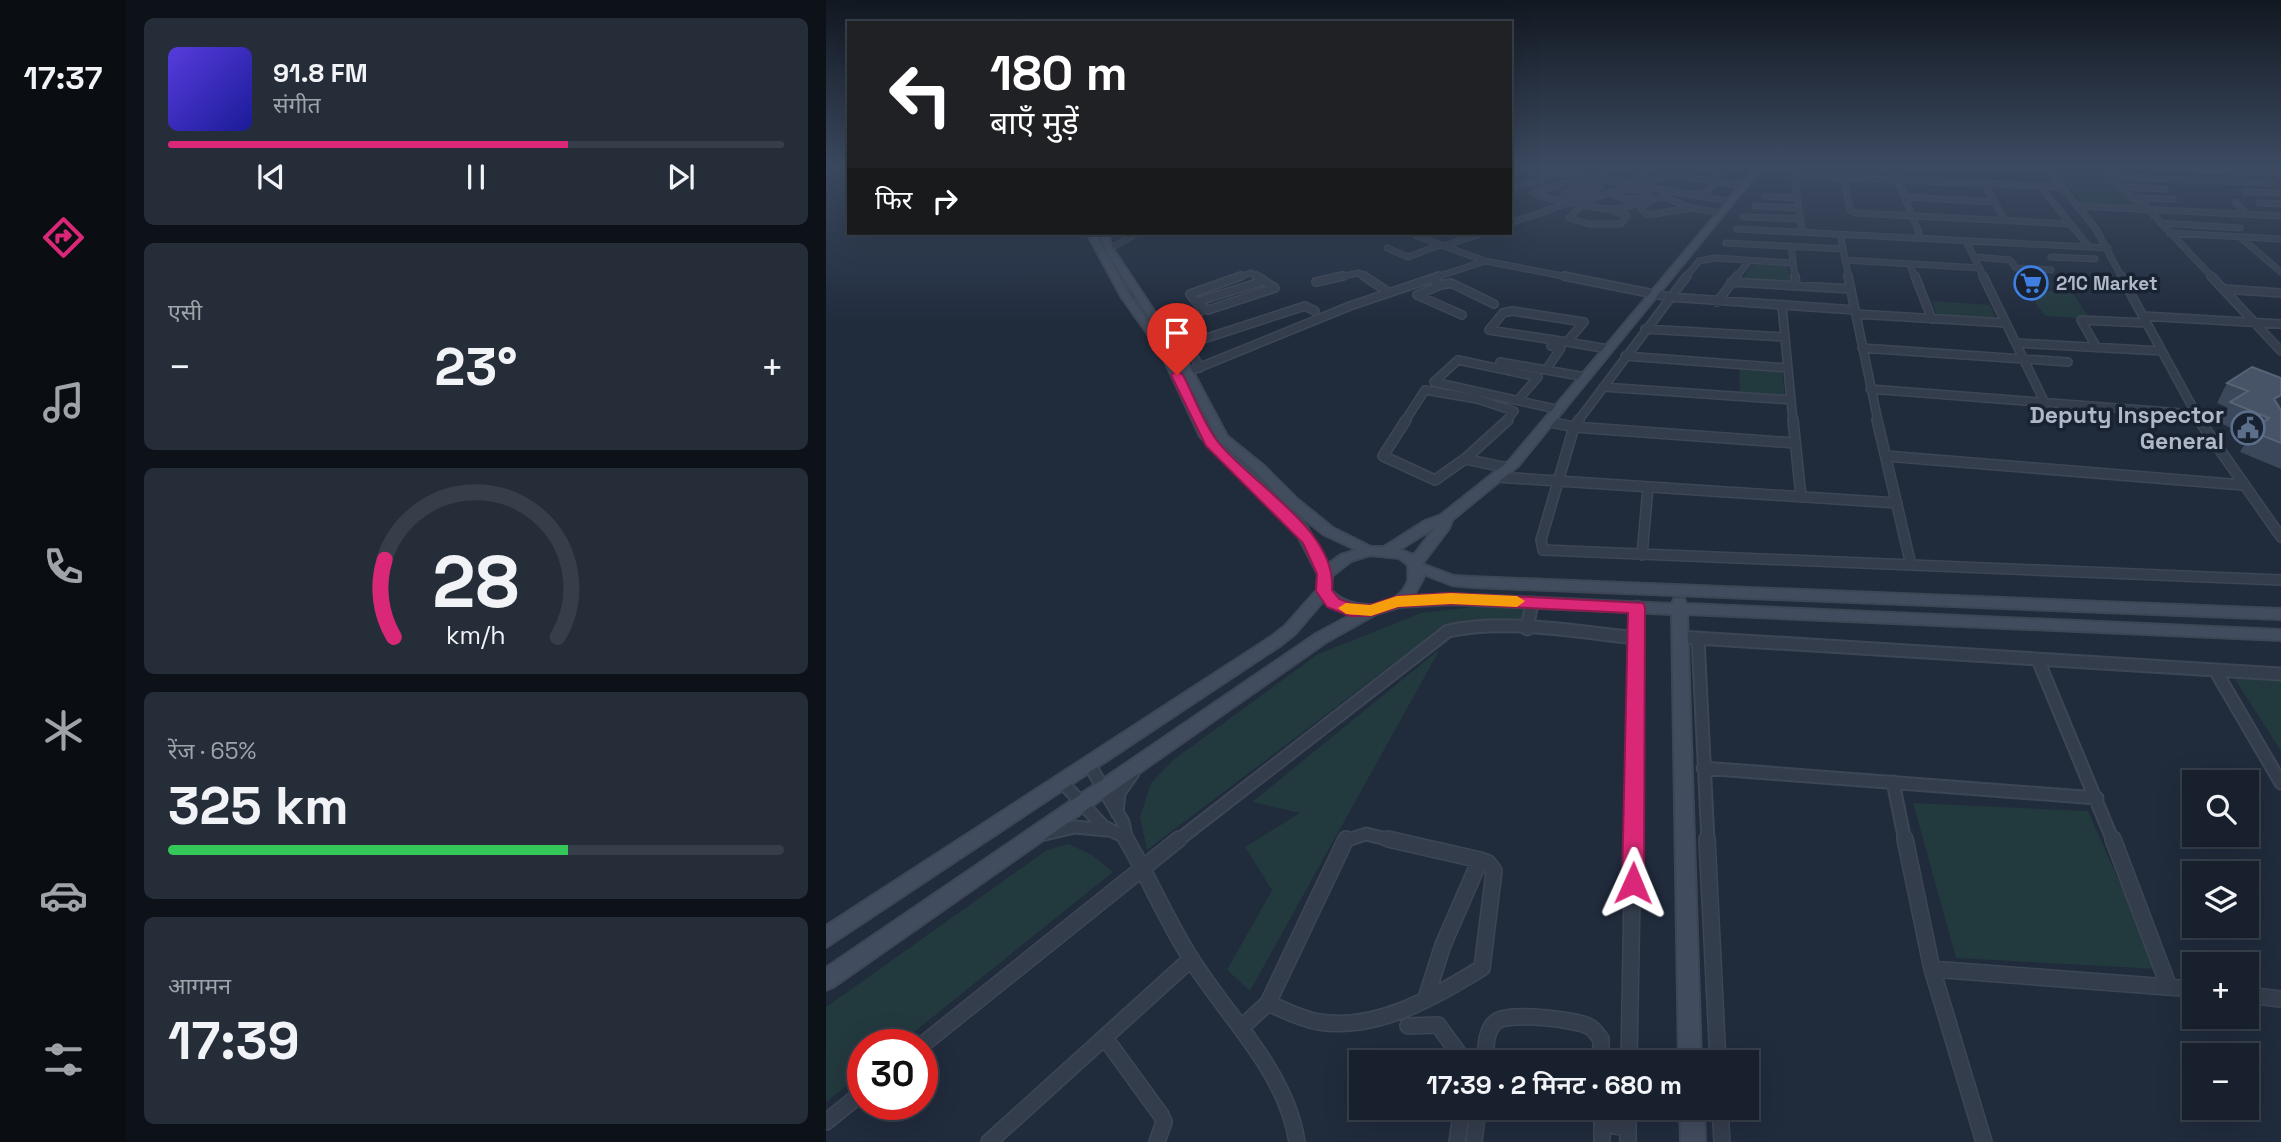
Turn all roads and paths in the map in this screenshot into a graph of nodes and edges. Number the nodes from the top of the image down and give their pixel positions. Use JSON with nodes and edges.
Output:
{"nodes":[{"id":1,"x":1573,"y":219,"type":"edge"},
{"id":2,"x":1625,"y":219,"type":"edge"},
{"id":3,"x":1717,"y":219,"type":"edge"},
{"id":4,"x":1800,"y":219,"type":"edge"},
{"id":5,"x":1913,"y":219,"type":"edge"},
{"id":6,"x":1973,"y":219,"type":"edge"},
{"id":7,"x":2067,"y":219,"type":"edge"},
{"id":8,"x":2087,"y":219,"type":"edge"},
{"id":9,"x":2157,"y":219,"type":"edge"},
{"id":10,"x":2005,"y":221,"type":"joint"},
{"id":11,"x":2160,"y":223,"type":"junction"},
{"id":12,"x":2071,"y":224,"type":"junction"},
{"id":13,"x":2199,"y":228,"type":"dead end"},
{"id":14,"x":2240,"y":228,"type":"dead end"},
{"id":15,"x":1737,"y":229,"type":"dead end"},
{"id":16,"x":1765,"y":230,"type":"junction"},
{"id":17,"x":1802,"y":232,"type":"junction"},
{"id":18,"x":2170,"y":233,"type":"junction"},
{"id":19,"x":1840,"y":234,"type":"junction"},
{"id":20,"x":1092,"y":235,"type":"edge"},
{"id":21,"x":1103,"y":235,"type":"edge"},
{"id":22,"x":1134,"y":235,"type":"edge"},
{"id":23,"x":1477,"y":235,"type":"edge"},
{"id":24,"x":2207,"y":235,"type":"junction"},
{"id":25,"x":1417,"y":236,"type":"dead end"},
{"id":26,"x":2240,"y":237,"type":"junction"},
{"id":27,"x":1921,"y":238,"type":"junction"},
{"id":28,"x":2281,"y":239,"type":"edge"},
{"id":29,"x":1966,"y":241,"type":"junction"},
{"id":30,"x":1726,"y":243,"type":"dead end"},
{"id":31,"x":1767,"y":245,"type":"junction"},
{"id":32,"x":1442,"y":246,"type":"junction"},
{"id":33,"x":1791,"y":246,"type":"junction"},
{"id":34,"x":2089,"y":247,"type":"junction"},
{"id":35,"x":1387,"y":248,"type":"dead end"},
{"id":36,"x":2108,"y":248,"type":"junction"},
{"id":37,"x":1109,"y":249,"type":"junction"},
{"id":38,"x":1843,"y":249,"type":"junction"},
{"id":39,"x":1975,"y":257,"type":"junction"},
{"id":40,"x":2051,"y":257,"type":"dead end"},
{"id":41,"x":2095,"y":259,"type":"dead end"},
{"id":42,"x":1845,"y":260,"type":"junction"},
{"id":43,"x":1485,"y":261,"type":"junction"},
{"id":44,"x":1749,"y":261,"type":"junction"},
{"id":45,"x":1793,"y":264,"type":"junction"},
{"id":46,"x":1910,"y":265,"type":"junction"},
{"id":47,"x":2278,"y":266,"type":"edge"},
{"id":48,"x":1980,"y":268,"type":"junction"},
{"id":49,"x":2051,"y":270,"type":"dead end"},
{"id":50,"x":2281,"y":272,"type":"edge"},
{"id":51,"x":1430,"y":278,"type":"junction"},
{"id":52,"x":1264,"y":281,"type":"junction"},
{"id":53,"x":1316,"y":282,"type":"dead end"},
{"id":54,"x":1731,"y":282,"type":"junction"},
{"id":55,"x":1441,"y":285,"type":"junction"},
{"id":56,"x":1796,"y":286,"type":"junction"},
{"id":57,"x":1851,"y":289,"type":"junction"},
{"id":58,"x":2224,"y":289,"type":"junction"},
{"id":59,"x":1388,"y":292,"type":"junction"},
{"id":60,"x":2281,"y":293,"type":"edge"},
{"id":61,"x":1652,"y":294,"type":"junction"},
{"id":62,"x":1669,"y":297,"type":"junction"},
{"id":63,"x":1196,"y":302,"type":"junction"},
{"id":64,"x":1717,"y":302,"type":"junction"},
{"id":65,"x":1494,"y":304,"type":"dead end"},
{"id":66,"x":1782,"y":306,"type":"junction"},
{"id":67,"x":1205,"y":308,"type":"junction"},
{"id":68,"x":1315,"y":311,"type":"dead end"},
{"id":69,"x":1855,"y":312,"type":"junction"},
{"id":70,"x":1462,"y":315,"type":"dead end"},
{"id":71,"x":1932,"y":319,"type":"junction"},
{"id":72,"x":2145,"y":320,"type":"junction"},
{"id":73,"x":2006,"y":323,"type":"junction"},
{"id":74,"x":2255,"y":323,"type":"junction"},
{"id":75,"x":2281,"y":324,"type":"edge"},
{"id":76,"x":1645,"y":329,"type":"junction"},
{"id":77,"x":1493,"y":336,"type":"dead end"},
{"id":78,"x":1785,"y":337,"type":"junction"},
{"id":79,"x":1174,"y":338,"type":"junction"},
{"id":80,"x":1566,"y":343,"type":"junction"},
{"id":81,"x":2016,"y":343,"type":"junction"},
{"id":82,"x":1188,"y":344,"type":"junction"},
{"id":83,"x":1862,"y":348,"type":"junction"},
{"id":84,"x":2097,"y":348,"type":"junction"},
{"id":85,"x":1608,"y":349,"type":"junction"},
{"id":86,"x":2162,"y":351,"type":"junction"},
{"id":87,"x":2281,"y":351,"type":"edge"},
{"id":88,"x":1465,"y":356,"type":"dead end"},
{"id":89,"x":1625,"y":356,"type":"junction"},
{"id":90,"x":2024,"y":359,"type":"junction"},
{"id":91,"x":2068,"y":362,"type":"dead end"},
{"id":92,"x":1788,"y":368,"type":"junction"},
{"id":93,"x":1194,"y":370,"type":"junction"},
{"id":94,"x":1546,"y":370,"type":"junction"},
{"id":95,"x":1586,"y":377,"type":"junction"},
{"id":96,"x":1602,"y":387,"type":"junction"},
{"id":97,"x":1870,"y":389,"type":"junction"},
{"id":98,"x":1518,"y":400,"type":"junction"},
{"id":99,"x":1791,"y":400,"type":"junction"},
{"id":100,"x":2044,"y":401,"type":"junction"},
{"id":101,"x":1560,"y":410,"type":"junction"},
{"id":102,"x":2195,"y":414,"type":"junction"},
{"id":103,"x":1550,"y":422,"type":"junction"},
{"id":104,"x":1574,"y":427,"type":"junction"},
{"id":105,"x":1795,"y":443,"type":"junction"},
{"id":106,"x":1886,"y":456,"type":"junction"},
{"id":107,"x":1465,"y":459,"type":"junction"},
{"id":108,"x":1508,"y":468,"type":"junction"},
{"id":109,"x":1497,"y":477,"type":"junction"},
{"id":110,"x":1558,"y":481,"type":"junction"},
{"id":111,"x":2243,"y":485,"type":"junction"},
{"id":112,"x":1648,"y":486,"type":"junction"},
{"id":113,"x":1801,"y":497,"type":"junction"},
{"id":114,"x":1897,"y":503,"type":"junction"},
{"id":115,"x":1446,"y":518,"type":"junction"},
{"id":116,"x":2281,"y":537,"type":"edge"},
{"id":117,"x":1369,"y":551,"type":"junction"},
{"id":118,"x":1387,"y":551,"type":"junction"},
{"id":119,"x":1642,"y":555,"type":"junction"},
{"id":120,"x":1416,"y":565,"type":"junction"},
{"id":121,"x":1911,"y":565,"type":"junction"},
{"id":122,"x":2281,"y":580,"type":"edge"},
{"id":123,"x":1324,"y":583,"type":"junction"},
{"id":124,"x":1679,"y":590,"type":"junction"},
{"id":125,"x":1397,"y":602,"type":"junction"},
{"id":126,"x":1532,"y":602,"type":"junction"},
{"id":127,"x":1637,"y":607,"type":"junction"},
{"id":128,"x":1371,"y":610,"type":"junction"},
{"id":129,"x":1679,"y":610,"type":"junction"},
{"id":130,"x":2281,"y":614,"type":"edge"},
{"id":131,"x":1527,"y":629,"type":"junction"},
{"id":132,"x":2281,"y":635,"type":"edge"},
{"id":133,"x":1637,"y":638,"type":"junction"},
{"id":134,"x":1688,"y":638,"type":"junction"},
{"id":135,"x":2038,"y":660,"type":"junction"},
{"id":136,"x":2215,"y":670,"type":"junction"},
{"id":137,"x":2281,"y":674,"type":"edge"},
{"id":138,"x":1146,"y":760,"type":"junction"},
{"id":139,"x":1089,"y":764,"type":"junction"},
{"id":140,"x":1703,"y":768,"type":"junction"},
{"id":141,"x":1062,"y":782,"type":"junction"},
{"id":142,"x":1893,"y":782,"type":"junction"},
{"id":143,"x":2281,"y":783,"type":"edge"},
{"id":144,"x":1103,"y":789,"type":"junction"},
{"id":145,"x":2097,"y":797,"type":"junction"},
{"id":146,"x":1082,"y":804,"type":"junction"},
{"id":147,"x":1117,"y":814,"type":"junction"},
{"id":148,"x":1107,"y":830,"type":"junction"},
{"id":149,"x":1125,"y":837,"type":"junction"},
{"id":150,"x":1033,"y":838,"type":"junction"},
{"id":151,"x":1480,"y":860,"type":"junction"},
{"id":152,"x":1143,"y":866,"type":"junction"},
{"id":153,"x":826,"y":937,"type":"edge"},
{"id":154,"x":1191,"y":959,"type":"junction"},
{"id":155,"x":1932,"y":969,"type":"junction"},
{"id":156,"x":826,"y":980,"type":"edge"},
{"id":157,"x":2169,"y":987,"type":"junction"},
{"id":158,"x":2182,"y":988,"type":"edge"},
{"id":159,"x":2259,"y":996,"type":"edge"},
{"id":160,"x":1426,"y":998,"type":"junction"},
{"id":161,"x":2281,"y":999,"type":"edge"},
{"id":162,"x":1268,"y":1003,"type":"junction"},
{"id":163,"x":1408,"y":1026,"type":"dead end"},
{"id":164,"x":1241,"y":1028,"type":"junction"},
{"id":165,"x":938,"y":1032,"type":"edge"},
{"id":166,"x":1105,"y":1038,"type":"junction"},
{"id":167,"x":1456,"y":1050,"type":"edge"},
{"id":168,"x":1487,"y":1050,"type":"edge"},
{"id":169,"x":1601,"y":1050,"type":"edge"},
{"id":170,"x":1629,"y":1050,"type":"edge"},
{"id":171,"x":1690,"y":1050,"type":"edge"},
{"id":172,"x":1717,"y":1050,"type":"edge"},
{"id":173,"x":847,"y":1106,"type":"edge"},
{"id":174,"x":1460,"y":1120,"type":"edge"},
{"id":175,"x":1477,"y":1120,"type":"edge"},
{"id":176,"x":1603,"y":1120,"type":"edge"},
{"id":177,"x":1608,"y":1120,"type":"edge"},
{"id":178,"x":1692,"y":1120,"type":"edge"},
{"id":179,"x":1721,"y":1120,"type":"edge"},
{"id":180,"x":826,"y":1122,"type":"edge"},
{"id":181,"x":1628,"y":1135,"type":"edge"},
{"id":182,"x":989,"y":1142,"type":"edge"},
{"id":183,"x":1157,"y":1142,"type":"edge"},
{"id":184,"x":1297,"y":1142,"type":"edge"},
{"id":185,"x":1457,"y":1142,"type":"edge"},
{"id":186,"x":1474,"y":1142,"type":"edge"},
{"id":187,"x":1602,"y":1142,"type":"edge"},
{"id":188,"x":1693,"y":1142,"type":"edge"},
{"id":189,"x":1722,"y":1142,"type":"edge"},
{"id":190,"x":1984,"y":1142,"type":"edge"}],
"edges":[{"from":1,"to":2,"type":"street"},
{"from":3,"to":61,"type":"main road"},
{"from":4,"to":17,"type":"street"},
{"from":5,"to":27,"type":"street"},
{"from":6,"to":10,"type":"street"},
{"from":7,"to":12,"type":"street"},
{"from":8,"to":36,"type":"street"},
{"from":9,"to":11,"type":"street"},
{"from":10,"to":12,"type":"street"},
{"from":11,"to":14,"type":"street"},
{"from":11,"to":18,"type":"street"},
{"from":12,"to":34,"type":"street"},
{"from":13,"to":24,"type":"street"},
{"from":15,"to":16,"type":"street"},
{"from":16,"to":17,"type":"street"},
{"from":16,"to":31,"type":"street"},
{"from":17,"to":19,"type":"street"},
{"from":18,"to":24,"type":"street"},
{"from":18,"to":58,"type":"street"},
{"from":19,"to":27,"type":"street"},
{"from":19,"to":38,"type":"street"},
{"from":20,"to":123,"type":"main road"},
{"from":21,"to":37,"type":"main road"},
{"from":22,"to":37,"type":"street"},
{"from":23,"to":32,"type":"street"},
{"from":24,"to":26,"type":"street"},
{"from":25,"to":32,"type":"street"},
{"from":26,"to":28,"type":"street"},
{"from":26,"to":47,"type":"street"},
{"from":27,"to":29,"type":"street"},
{"from":29,"to":34,"type":"street"},
{"from":29,"to":39,"type":"street"},
{"from":30,"to":31,"type":"street"},
{"from":31,"to":33,"type":"street"},
{"from":32,"to":35,"type":"street"},
{"from":32,"to":43,"type":"street"},
{"from":33,"to":38,"type":"street"},
{"from":33,"to":45,"type":"street"},
{"from":34,"to":36,"type":"street"},
{"from":36,"to":72,"type":"street"},
{"from":37,"to":79,"type":"main road"},
{"from":38,"to":42,"type":"street"},
{"from":39,"to":48,"type":"street"},
{"from":39,"to":49,"type":"street"},
{"from":40,"to":41,"type":"street"},
{"from":42,"to":46,"type":"street"},
{"from":42,"to":57,"type":"street"},
{"from":43,"to":51,"type":"street"},
{"from":43,"to":61,"type":"street"},
{"from":44,"to":45,"type":"street"},
{"from":44,"to":54,"type":"street"},
{"from":44,"to":62,"type":"street"},
{"from":45,"to":56,"type":"street"},
{"from":46,"to":48,"type":"street"},
{"from":46,"to":71,"type":"street"},
{"from":47,"to":50,"type":"street"},
{"from":48,"to":73,"type":"street"},
{"from":51,"to":55,"type":"street"},
{"from":51,"to":59,"type":"street"},
{"from":52,"to":63,"type":"street"},
{"from":52,"to":63,"type":"street"},
{"from":52,"to":67,"type":"street"},
{"from":53,"to":59,"type":"street"},
{"from":54,"to":56,"type":"street"},
{"from":54,"to":64,"type":"street"},
{"from":55,"to":65,"type":"street"},
{"from":55,"to":70,"type":"street"},
{"from":56,"to":57,"type":"street"},
{"from":57,"to":69,"type":"street"},
{"from":58,"to":60,"type":"street"},
{"from":58,"to":74,"type":"street"},
{"from":59,"to":93,"type":"street"},
{"from":61,"to":62,"type":"street"},
{"from":61,"to":85,"type":"main road"},
{"from":62,"to":64,"type":"street"},
{"from":62,"to":76,"type":"street"},
{"from":63,"to":67,"type":"street"},
{"from":64,"to":66,"type":"street"},
{"from":66,"to":69,"type":"street"},
{"from":66,"to":78,"type":"street"},
{"from":67,"to":79,"type":"street"},
{"from":68,"to":82,"type":"street"},
{"from":69,"to":71,"type":"street"},
{"from":69,"to":83,"type":"street"},
{"from":71,"to":73,"type":"street"},
{"from":72,"to":74,"type":"street"},
{"from":72,"to":84,"type":"street"},
{"from":72,"to":86,"type":"street"},
{"from":73,"to":81,"type":"street"},
{"from":74,"to":75,"type":"street"},
{"from":74,"to":87,"type":"street"},
{"from":76,"to":78,"type":"street"},
{"from":76,"to":89,"type":"street"},
{"from":77,"to":94,"type":"street"},
{"from":78,"to":92,"type":"street"},
{"from":79,"to":82,"type":"street"},
{"from":79,"to":93,"type":"main road"},
{"from":80,"to":80,"type":"street"},
{"from":80,"to":85,"type":"street"},
{"from":81,"to":84,"type":"street"},
{"from":81,"to":90,"type":"street"},
{"from":82,"to":93,"type":"street"},
{"from":83,"to":90,"type":"street"},
{"from":83,"to":97,"type":"street"},
{"from":84,"to":86,"type":"street"},
{"from":85,"to":95,"type":"main road"},
{"from":86,"to":102,"type":"street"},
{"from":88,"to":94,"type":"street"},
{"from":89,"to":92,"type":"street"},
{"from":89,"to":96,"type":"street"},
{"from":90,"to":91,"type":"street"},
{"from":90,"to":100,"type":"street"},
{"from":92,"to":99,"type":"street"},
{"from":93,"to":117,"type":"main road"},
{"from":94,"to":95,"type":"street"},
{"from":95,"to":101,"type":"main road"},
{"from":96,"to":99,"type":"street"},
{"from":96,"to":104,"type":"street"},
{"from":97,"to":100,"type":"street"},
{"from":97,"to":106,"type":"street"},
{"from":98,"to":98,"type":"street"},
{"from":98,"to":101,"type":"street"},
{"from":99,"to":105,"type":"street"},
{"from":100,"to":102,"type":"street"},
{"from":101,"to":103,"type":"main road"},
{"from":102,"to":111,"type":"street"},
{"from":103,"to":104,"type":"street"},
{"from":103,"to":108,"type":"main road"},
{"from":104,"to":105,"type":"street"},
{"from":104,"to":110,"type":"street"},
{"from":105,"to":113,"type":"street"},
{"from":106,"to":111,"type":"street"},
{"from":106,"to":114,"type":"street"},
{"from":107,"to":107,"type":"street"},
{"from":107,"to":108,"type":"street"},
{"from":108,"to":109,"type":"main road"},
{"from":109,"to":110,"type":"street"},
{"from":109,"to":115,"type":"main road"},
{"from":110,"to":112,"type":"street"},
{"from":110,"to":119,"type":"street"},
{"from":111,"to":116,"type":"street"},
{"from":112,"to":113,"type":"street"},
{"from":112,"to":119,"type":"street"},
{"from":113,"to":114,"type":"street"},
{"from":114,"to":121,"type":"street"},
{"from":115,"to":118,"type":"main road"},
{"from":115,"to":120,"type":"main road"},
{"from":117,"to":118,"type":"main road"},
{"from":117,"to":123,"type":"main road"},
{"from":118,"to":120,"type":"main road"},
{"from":119,"to":121,"type":"street"},
{"from":120,"to":124,"type":"main road"},
{"from":120,"to":125,"type":"main road"},
{"from":121,"to":122,"type":"street"},
{"from":123,"to":128,"type":"main road"},
{"from":123,"to":139,"type":"main road"},
{"from":124,"to":129,"type":"main road"},
{"from":124,"to":130,"type":"main road"},
{"from":125,"to":126,"type":"main road"},
{"from":125,"to":128,"type":"main road"},
{"from":126,"to":127,"type":"main road"},
{"from":126,"to":131,"type":"street"},
{"from":127,"to":129,"type":"main road"},
{"from":127,"to":133,"type":"street"},
{"from":128,"to":138,"type":"main road"},
{"from":129,"to":132,"type":"main road"},
{"from":129,"to":134,"type":"main road"},
{"from":131,"to":133,"type":"street"},
{"from":131,"to":152,"type":"street"},
{"from":133,"to":170,"type":"street"},
{"from":134,"to":135,"type":"street"},
{"from":134,"to":140,"type":"street"},
{"from":134,"to":171,"type":"main road"},
{"from":135,"to":136,"type":"street"},
{"from":135,"to":145,"type":"street"},
{"from":136,"to":137,"type":"street"},
{"from":136,"to":143,"type":"street"},
{"from":138,"to":144,"type":"main road"},
{"from":138,"to":147,"type":"street"},
{"from":139,"to":141,"type":"main road"},
{"from":139,"to":144,"type":"street"},
{"from":140,"to":142,"type":"street"},
{"from":140,"to":172,"type":"street"},
{"from":141,"to":146,"type":"street"},
{"from":141,"to":153,"type":"main road"},
{"from":142,"to":145,"type":"street"},
{"from":142,"to":155,"type":"street"},
{"from":144,"to":146,"type":"main road"},
{"from":144,"to":147,"type":"street"},
{"from":145,"to":157,"type":"street"},
{"from":146,"to":148,"type":"street"},
{"from":146,"to":150,"type":"main road"},
{"from":147,"to":149,"type":"street"},
{"from":148,"to":149,"type":"street"},
{"from":148,"to":150,"type":"street"},
{"from":149,"to":152,"type":"street"},
{"from":150,"to":156,"type":"main road"},
{"from":151,"to":160,"type":"street"},
{"from":151,"to":160,"type":"street"},
{"from":151,"to":162,"type":"street"},
{"from":152,"to":154,"type":"street"},
{"from":152,"to":165,"type":"street"},
{"from":154,"to":164,"type":"street"},
{"from":154,"to":166,"type":"street"},
{"from":155,"to":157,"type":"street"},
{"from":155,"to":190,"type":"street"},
{"from":157,"to":158,"type":"street"},
{"from":159,"to":161,"type":"street"},
{"from":160,"to":162,"type":"street"},
{"from":162,"to":164,"type":"street"},
{"from":163,"to":167,"type":"street"},
{"from":164,"to":184,"type":"street"},
{"from":166,"to":182,"type":"street"},
{"from":166,"to":183,"type":"street"},
{"from":168,"to":169,"type":"street"},
{"from":173,"to":180,"type":"street"},
{"from":174,"to":185,"type":"street"},
{"from":175,"to":186,"type":"street"},
{"from":176,"to":187,"type":"street"},
{"from":177,"to":181,"type":"street"},
{"from":178,"to":188,"type":"main road"},
{"from":179,"to":189,"type":"street"}]}
